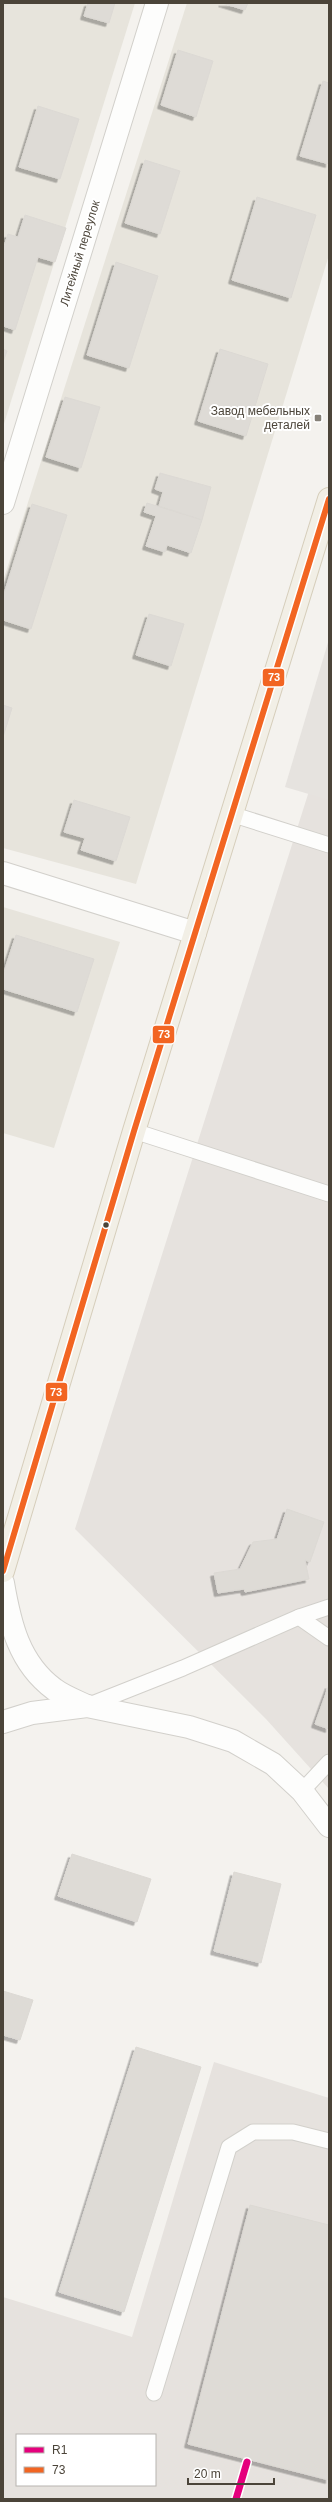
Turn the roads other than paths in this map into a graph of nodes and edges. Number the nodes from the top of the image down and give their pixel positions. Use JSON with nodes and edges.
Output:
{"nodes":[{"id":1,"x":157,"y":3,"type":"edge"},
{"id":2,"x":329,"y":499,"type":"edge"},
{"id":3,"x":3,"y":503,"type":"edge"},
{"id":4,"x":231,"y":814,"type":"junction"},
{"id":5,"x":329,"y":845,"type":"edge"},
{"id":6,"x":3,"y":873,"type":"edge"},
{"id":7,"x":195,"y":933,"type":"junction"},
{"id":8,"x":134,"y":1131,"type":"junction"},
{"id":9,"x":329,"y":1194,"type":"edge"},
{"id":10,"x":3,"y":1571,"type":"edge"},
{"id":11,"x":3,"y":1583,"type":"edge"},
{"id":12,"x":329,"y":1607,"type":"edge"},
{"id":13,"x":299,"y":1616,"type":"junction"},
{"id":14,"x":329,"y":1638,"type":"edge"},
{"id":15,"x":87,"y":1706,"type":"junction"},
{"id":16,"x":3,"y":1722,"type":"edge"},
{"id":17,"x":329,"y":1762,"type":"edge"},
{"id":18,"x":302,"y":1791,"type":"junction"},
{"id":19,"x":329,"y":1826,"type":"edge"},
{"id":20,"x":329,"y":2141,"type":"edge"},
{"id":21,"x":154,"y":2393,"type":"dead end"}],
"edges":[{"from":1,"to":3,"type":"street","name":"Литейный переулок"},
{"from":2,"to":4,"type":"main road"},
{"from":4,"to":5,"type":"lane"},
{"from":4,"to":7,"type":"main road"},
{"from":6,"to":7,"type":"street"},
{"from":7,"to":8,"type":"main road"},
{"from":8,"to":9,"type":"lane"},
{"from":8,"to":10,"type":"main road"},
{"from":11,"to":15,"type":"street"},
{"from":12,"to":13,"type":"lane"},
{"from":13,"to":14,"type":"lane"},
{"from":13,"to":15,"type":"lane"},
{"from":15,"to":16,"type":"street"},
{"from":15,"to":18,"type":"street"},
{"from":17,"to":18,"type":"lane"},
{"from":18,"to":19,"type":"street"},
{"from":20,"to":21,"type":"lane"}]}
